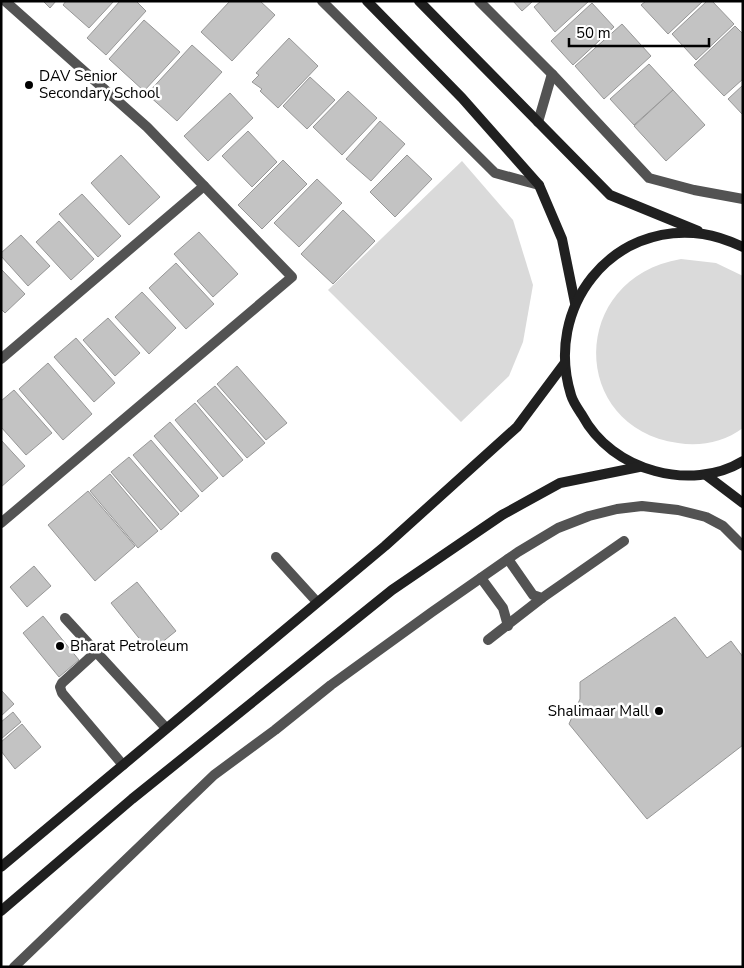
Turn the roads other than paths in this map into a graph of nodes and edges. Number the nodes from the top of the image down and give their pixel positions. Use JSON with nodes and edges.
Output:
{"nodes":[{"id":1,"x":5,"y":1,"type":"edge"},
{"id":2,"x":322,"y":1,"type":"edge"},
{"id":3,"x":367,"y":1,"type":"edge"},
{"id":4,"x":418,"y":1,"type":"edge"},
{"id":5,"x":479,"y":1,"type":"edge"},
{"id":6,"x":552,"y":74,"type":"junction"},
{"id":7,"x":538,"y":122,"type":"junction"},
{"id":8,"x":539,"y":185,"type":"junction"},
{"id":9,"x":204,"y":186,"type":"junction"},
{"id":10,"x":743,"y":199,"type":"edge"},
{"id":11,"x":703,"y":234,"type":"junction"},
{"id":12,"x":743,"y":247,"type":"edge"},
{"id":13,"x":575,"y":303,"type":"junction"},
{"id":14,"x":1,"y":359,"type":"edge"},
{"id":15,"x":564,"y":364,"type":"junction"},
{"id":16,"x":743,"y":461,"type":"edge"},
{"id":17,"x":639,"y":467,"type":"junction"},
{"id":18,"x":706,"y":475,"type":"junction"},
{"id":19,"x":743,"y":503,"type":"edge"},
{"id":20,"x":1,"y":522,"type":"edge"},
{"id":21,"x":624,"y":541,"type":"dead end"},
{"id":22,"x":743,"y":546,"type":"edge"},
{"id":23,"x":276,"y":557,"type":"dead end"},
{"id":24,"x":508,"y":558,"type":"junction"},
{"id":25,"x":481,"y":578,"type":"junction"},
{"id":26,"x":542,"y":598,"type":"junction"},
{"id":27,"x":317,"y":602,"type":"junction"},
{"id":28,"x":65,"y":618,"type":"dead end"},
{"id":29,"x":508,"y":626,"type":"junction"},
{"id":30,"x":488,"y":640,"type":"dead end"},
{"id":31,"x":96,"y":652,"type":"junction"},
{"id":32,"x":166,"y":728,"type":"junction"},
{"id":33,"x":123,"y":765,"type":"junction"},
{"id":34,"x":1,"y":867,"type":"edge"},
{"id":35,"x":1,"y":910,"type":"edge"},
{"id":36,"x":14,"y":967,"type":"edge"}],
"edges":[{"from":1,"to":9,"type":"street"},
{"from":2,"to":8,"type":"street"},
{"from":3,"to":8,"type":"street"},
{"from":4,"to":7,"type":"street"},
{"from":5,"to":6,"type":"street"},
{"from":6,"to":7,"type":"street"},
{"from":6,"to":10,"type":"street"},
{"from":7,"to":11,"type":"street"},
{"from":8,"to":13,"type":"street"},
{"from":9,"to":14,"type":"street"},
{"from":9,"to":20,"type":"street"},
{"from":11,"to":12,"type":"street"},
{"from":11,"to":13,"type":"street"},
{"from":13,"to":15,"type":"street"},
{"from":15,"to":17,"type":"street"},
{"from":15,"to":27,"type":"street"},
{"from":16,"to":18,"type":"street"},
{"from":17,"to":18,"type":"street"},
{"from":17,"to":35,"type":"street"},
{"from":18,"to":19,"type":"street"},
{"from":21,"to":26,"type":"street"},
{"from":22,"to":24,"type":"street"},
{"from":23,"to":27,"type":"street"},
{"from":24,"to":25,"type":"street"},
{"from":24,"to":26,"type":"street"},
{"from":25,"to":29,"type":"street"},
{"from":25,"to":36,"type":"street"},
{"from":26,"to":29,"type":"street"},
{"from":27,"to":32,"type":"street"},
{"from":28,"to":31,"type":"street"},
{"from":29,"to":30,"type":"street"},
{"from":31,"to":32,"type":"street"},
{"from":31,"to":33,"type":"street"},
{"from":32,"to":33,"type":"street"},
{"from":33,"to":34,"type":"street"}]}
